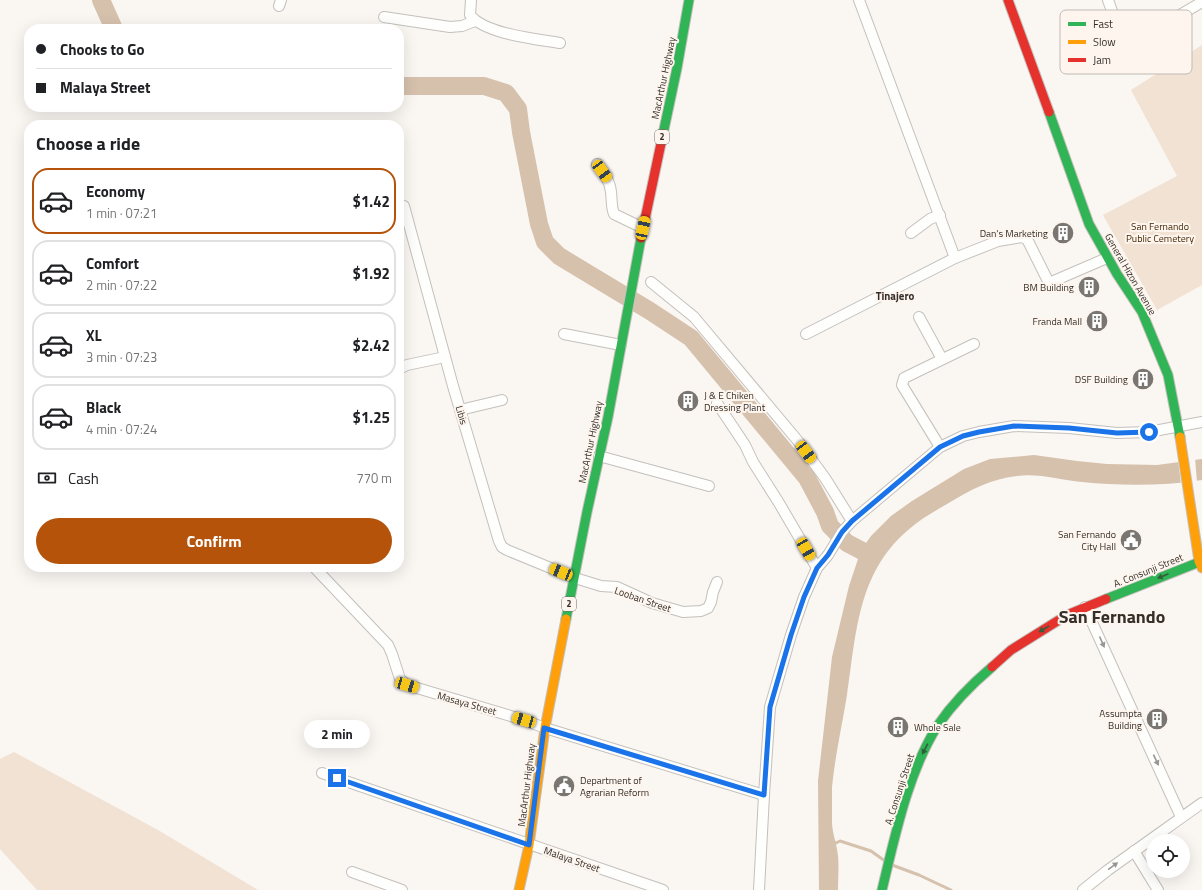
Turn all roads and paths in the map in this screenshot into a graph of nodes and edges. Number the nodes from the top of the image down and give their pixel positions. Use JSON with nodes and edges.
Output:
{"nodes":[{"id":1,"x":471,"y":0,"type":"edge"},
{"id":2,"x":689,"y":0,"type":"edge"},
{"id":3,"x":859,"y":0,"type":"edge"},
{"id":4,"x":1008,"y":0,"type":"edge"},
{"id":5,"x":1108,"y":0,"type":"edge"},
{"id":6,"x":1202,"y":2,"type":"edge"},
{"id":7,"x":1188,"y":5,"type":"edge"},
{"id":8,"x":1112,"y":10,"type":"edge"},
{"id":9,"x":384,"y":17,"type":"dead end"},
{"id":10,"x":475,"y":21,"type":"junction"},
{"id":11,"x":560,"y":43,"type":"dead end"},
{"id":12,"x":597,"y":164,"type":"dead end"},
{"id":13,"x":404,"y":206,"type":"dead end"},
{"id":14,"x":940,"y":215,"type":"junction"},
{"id":15,"x":643,"y":228,"type":"junction"},
{"id":16,"x":911,"y":233,"type":"dead end"},
{"id":17,"x":955,"y":258,"type":"junction"},
{"id":18,"x":1107,"y":258,"type":"junction"},
{"id":19,"x":651,"y":282,"type":"dead end"},
{"id":20,"x":919,"y":317,"type":"dead end"},
{"id":21,"x":564,"y":334,"type":"dead end"},
{"id":22,"x":806,"y":334,"type":"dead end"},
{"id":23,"x":974,"y":344,"type":"dead end"},
{"id":24,"x":621,"y":345,"type":"junction"},
{"id":25,"x":445,"y":357,"type":"junction"},
{"id":26,"x":942,"y":359,"type":"junction"},
{"id":27,"x":404,"y":366,"type":"edge"},
{"id":28,"x":502,"y":400,"type":"dead end"},
{"id":29,"x":717,"y":403,"type":"dead end"},
{"id":30,"x":460,"y":410,"type":"junction"},
{"id":31,"x":1202,"y":422,"type":"edge"},
{"id":32,"x":1178,"y":427,"type":"junction"},
{"id":33,"x":940,"y":447,"type":"junction"},
{"id":34,"x":599,"y":456,"type":"junction"},
{"id":35,"x":709,"y":486,"type":"dead end"},
{"id":36,"x":851,"y":522,"type":"junction"},
{"id":37,"x":1201,"y":563,"type":"edge"},
{"id":38,"x":817,"y":568,"type":"junction"},
{"id":39,"x":319,"y":572,"type":"edge"},
{"id":40,"x":575,"y":578,"type":"junction"},
{"id":41,"x":717,"y":582,"type":"dead end"},
{"id":42,"x":1085,"y":607,"type":"junction"},
{"id":43,"x":544,"y":728,"type":"junction"},
{"id":44,"x":322,"y":773,"type":"dead end"},
{"id":45,"x":764,"y":795,"type":"junction"},
{"id":46,"x":1202,"y":803,"type":"edge"},
{"id":47,"x":1181,"y":817,"type":"junction"},
{"id":48,"x":529,"y":845,"type":"junction"},
{"id":49,"x":1134,"y":851,"type":"junction"},
{"id":50,"x":352,"y":872,"type":"dead end"},
{"id":51,"x":402,"y":890,"type":"edge"},
{"id":52,"x":519,"y":890,"type":"edge"},
{"id":53,"x":663,"y":890,"type":"edge"},
{"id":54,"x":759,"y":890,"type":"edge"},
{"id":55,"x":882,"y":890,"type":"edge"},
{"id":56,"x":1083,"y":890,"type":"edge"},
{"id":57,"x":1158,"y":890,"type":"edge"}],
"edges":[{"from":1,"to":10,"type":"street"},
{"from":2,"to":15,"type":"main road","name":"MacArthur Highway","number":"2"},
{"from":3,"to":14,"type":"street"},
{"from":4,"to":18,"type":"main road","name":"General Hizon Avenue"},
{"from":5,"to":8,"type":"street"},
{"from":6,"to":7,"type":"street"},
{"from":9,"to":10,"type":"street"},
{"from":10,"to":11,"type":"street"},
{"from":12,"to":15,"type":"street"},
{"from":13,"to":25,"type":"street","name":"Libis"},
{"from":14,"to":16,"type":"street"},
{"from":14,"to":17,"type":"street"},
{"from":15,"to":24,"type":"main road","name":"MacArthur Highway","number":"2"},
{"from":17,"to":18,"type":"street"},
{"from":17,"to":22,"type":"street"},
{"from":18,"to":32,"type":"main road","name":"General Hizon Avenue"},
{"from":19,"to":36,"type":"street"},
{"from":20,"to":26,"type":"street"},
{"from":21,"to":24,"type":"street"},
{"from":23,"to":26,"type":"street"},
{"from":24,"to":34,"type":"main road","name":"MacArthur Highway","number":"2"},
{"from":25,"to":27,"type":"street"},
{"from":25,"to":30,"type":"street","name":"Libis"},
{"from":26,"to":33,"type":"street"},
{"from":28,"to":30,"type":"street"},
{"from":29,"to":38,"type":"street"},
{"from":30,"to":40,"type":"street","name":"Libis"},
{"from":31,"to":32,"type":"street"},
{"from":32,"to":33,"type":"street"},
{"from":32,"to":37,"type":"main road","name":"General Hizon Avenue"},
{"from":33,"to":36,"type":"street"},
{"from":34,"to":35,"type":"street"},
{"from":34,"to":40,"type":"main road","name":"MacArthur Highway","number":"2"},
{"from":36,"to":38,"type":"street"},
{"from":37,"to":42,"type":"main road","name":"A. Consunji Street","one_way":true},
{"from":38,"to":45,"type":"street"},
{"from":39,"to":43,"type":"street","name":"Masaya Street"},
{"from":40,"to":41,"type":"street","name":"Looban Street"},
{"from":40,"to":43,"type":"main road","name":"MacArthur Highway","number":"2"},
{"from":42,"to":47,"type":"street","one_way":true},
{"from":42,"to":55,"type":"main road","name":"A. Consunji Street","one_way":true},
{"from":43,"to":45,"type":"street","name":"Masaya Street"},
{"from":43,"to":48,"type":"main road","name":"MacArthur Highway","number":"2"},
{"from":44,"to":48,"type":"street","name":"Malaya Street"},
{"from":45,"to":54,"type":"street"},
{"from":46,"to":47,"type":"street"},
{"from":47,"to":49,"type":"street"},
{"from":48,"to":52,"type":"main road","name":"MacArthur Highway","number":"2"},
{"from":48,"to":53,"type":"street","name":"Malaya Street"},
{"from":56,"to":49,"type":"street","one_way":true},
{"from":49,"to":57,"type":"street"},
{"from":50,"to":51,"type":"street"}]}
